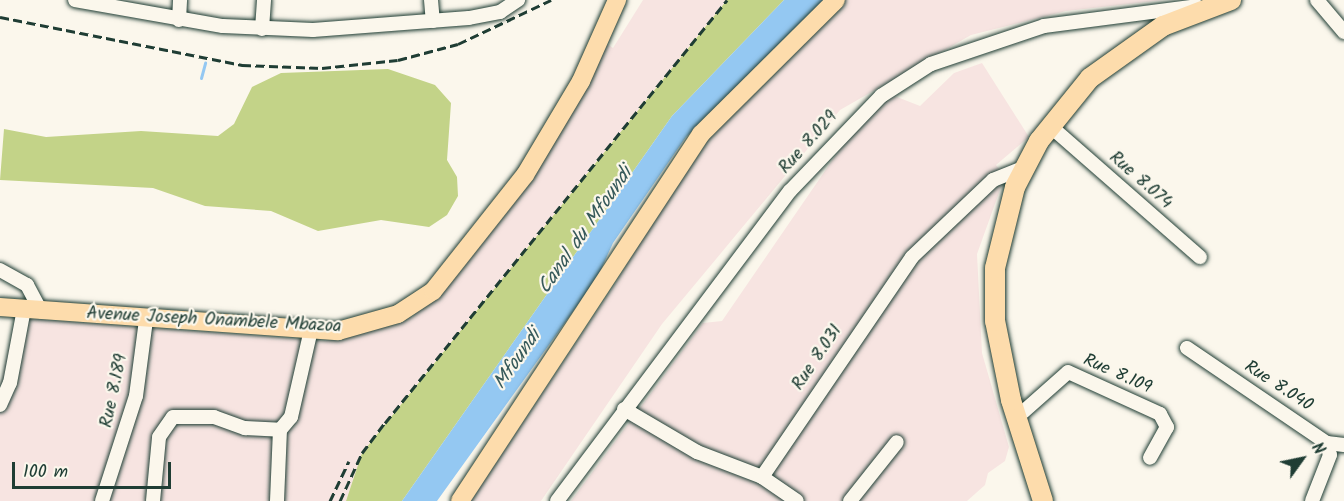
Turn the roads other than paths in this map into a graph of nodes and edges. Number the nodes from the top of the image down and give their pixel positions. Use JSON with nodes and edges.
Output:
{"nodes":[{"id":1,"x":75,"y":0,"type":"edge"},
{"id":2,"x":180,"y":0,"type":"edge"},
{"id":3,"x":264,"y":0,"type":"edge"},
{"id":4,"x":432,"y":0,"type":"edge"},
{"id":5,"x":518,"y":0,"type":"edge"},
{"id":6,"x":617,"y":0,"type":"edge"},
{"id":7,"x":836,"y":0,"type":"edge"},
{"id":8,"x":1317,"y":0,"type":"edge"},
{"id":9,"x":1220,"y":3,"type":"edge"},
{"id":10,"x":1130,"y":7,"type":"edge"},
{"id":11,"x":179,"y":20,"type":"junction"},
{"id":12,"x":433,"y":21,"type":"junction"},
{"id":13,"x":262,"y":29,"type":"junction"},
{"id":14,"x":1344,"y":32,"type":"edge"},
{"id":15,"x":1057,"y":132,"type":"junction"},
{"id":16,"x":1025,"y":167,"type":"junction"},
{"id":17,"x":1200,"y":257,"type":"dead end"},
{"id":18,"x":0,"y":270,"type":"edge"},
{"id":19,"x":0,"y":307,"type":"edge"},
{"id":20,"x":32,"y":310,"type":"junction"},
{"id":21,"x":146,"y":320,"type":"junction"},
{"id":22,"x":311,"y":330,"type":"junction"},
{"id":23,"x":1187,"y":348,"type":"dead end"},
{"id":24,"x":0,"y":405,"type":"edge"},
{"id":25,"x":624,"y":409,"type":"junction"},
{"id":26,"x":1023,"y":412,"type":"junction"},
{"id":27,"x":280,"y":430,"type":"junction"},
{"id":28,"x":897,"y":442,"type":"dead end"},
{"id":29,"x":1328,"y":443,"type":"junction"},
{"id":30,"x":1344,"y":445,"type":"edge"},
{"id":31,"x":1150,"y":458,"type":"dead end"},
{"id":32,"x":762,"y":477,"type":"junction"},
{"id":33,"x":102,"y":501,"type":"edge"},
{"id":34,"x":153,"y":501,"type":"edge"},
{"id":35,"x":277,"y":501,"type":"edge"},
{"id":36,"x":460,"y":501,"type":"edge"},
{"id":37,"x":557,"y":501,"type":"edge"},
{"id":38,"x":797,"y":501,"type":"edge"},
{"id":39,"x":850,"y":501,"type":"edge"},
{"id":40,"x":1043,"y":501,"type":"edge"},
{"id":41,"x":1053,"y":501,"type":"edge"},
{"id":42,"x":1312,"y":501,"type":"edge"}],
"edges":[{"from":1,"to":11,"type":"street"},
{"from":2,"to":11,"type":"street"},
{"from":3,"to":13,"type":"street"},
{"from":4,"to":12,"type":"street"},
{"from":5,"to":12,"type":"street"},
{"from":6,"to":22,"type":"main road","name":"Avenue Joseph Onambele Mbazoa"},
{"from":7,"to":36,"type":"main road"},
{"from":8,"to":14,"type":"street"},
{"from":9,"to":10,"type":"street","name":"Rue 8.029"},
{"from":9,"to":15,"type":"highway"},
{"from":9,"to":16,"type":"highway"},
{"from":10,"to":25,"type":"street","name":"Rue 8.029"},
{"from":11,"to":13,"type":"street"},
{"from":12,"to":13,"type":"street"},
{"from":15,"to":17,"type":"street","name":"Rue 8.074"},
{"from":15,"to":26,"type":"highway"},
{"from":16,"to":32,"type":"street","name":"Rue 8.031"},
{"from":16,"to":40,"type":"highway"},
{"from":18,"to":20,"type":"street"},
{"from":19,"to":20,"type":"main road","name":"Avenue Joseph Onambele Mbazoa"},
{"from":20,"to":21,"type":"main road","name":"Avenue Joseph Onambele Mbazoa"},
{"from":20,"to":24,"type":"street"},
{"from":21,"to":22,"type":"main road","name":"Avenue Joseph Onambele Mbazoa"},
{"from":21,"to":33,"type":"street","name":"Rue 8.189"},
{"from":22,"to":27,"type":"street"},
{"from":23,"to":29,"type":"street","name":"Rue 8.040"},
{"from":25,"to":32,"type":"street"},
{"from":25,"to":37,"type":"street","name":"Rue 8.029"},
{"from":26,"to":31,"type":"street","name":"Rue 8.109"},
{"from":26,"to":41,"type":"highway"},
{"from":27,"to":34,"type":"street"},
{"from":27,"to":35,"type":"street"},
{"from":28,"to":39,"type":"street"},
{"from":29,"to":30,"type":"street"},
{"from":29,"to":42,"type":"street"},
{"from":32,"to":38,"type":"street"}]}
